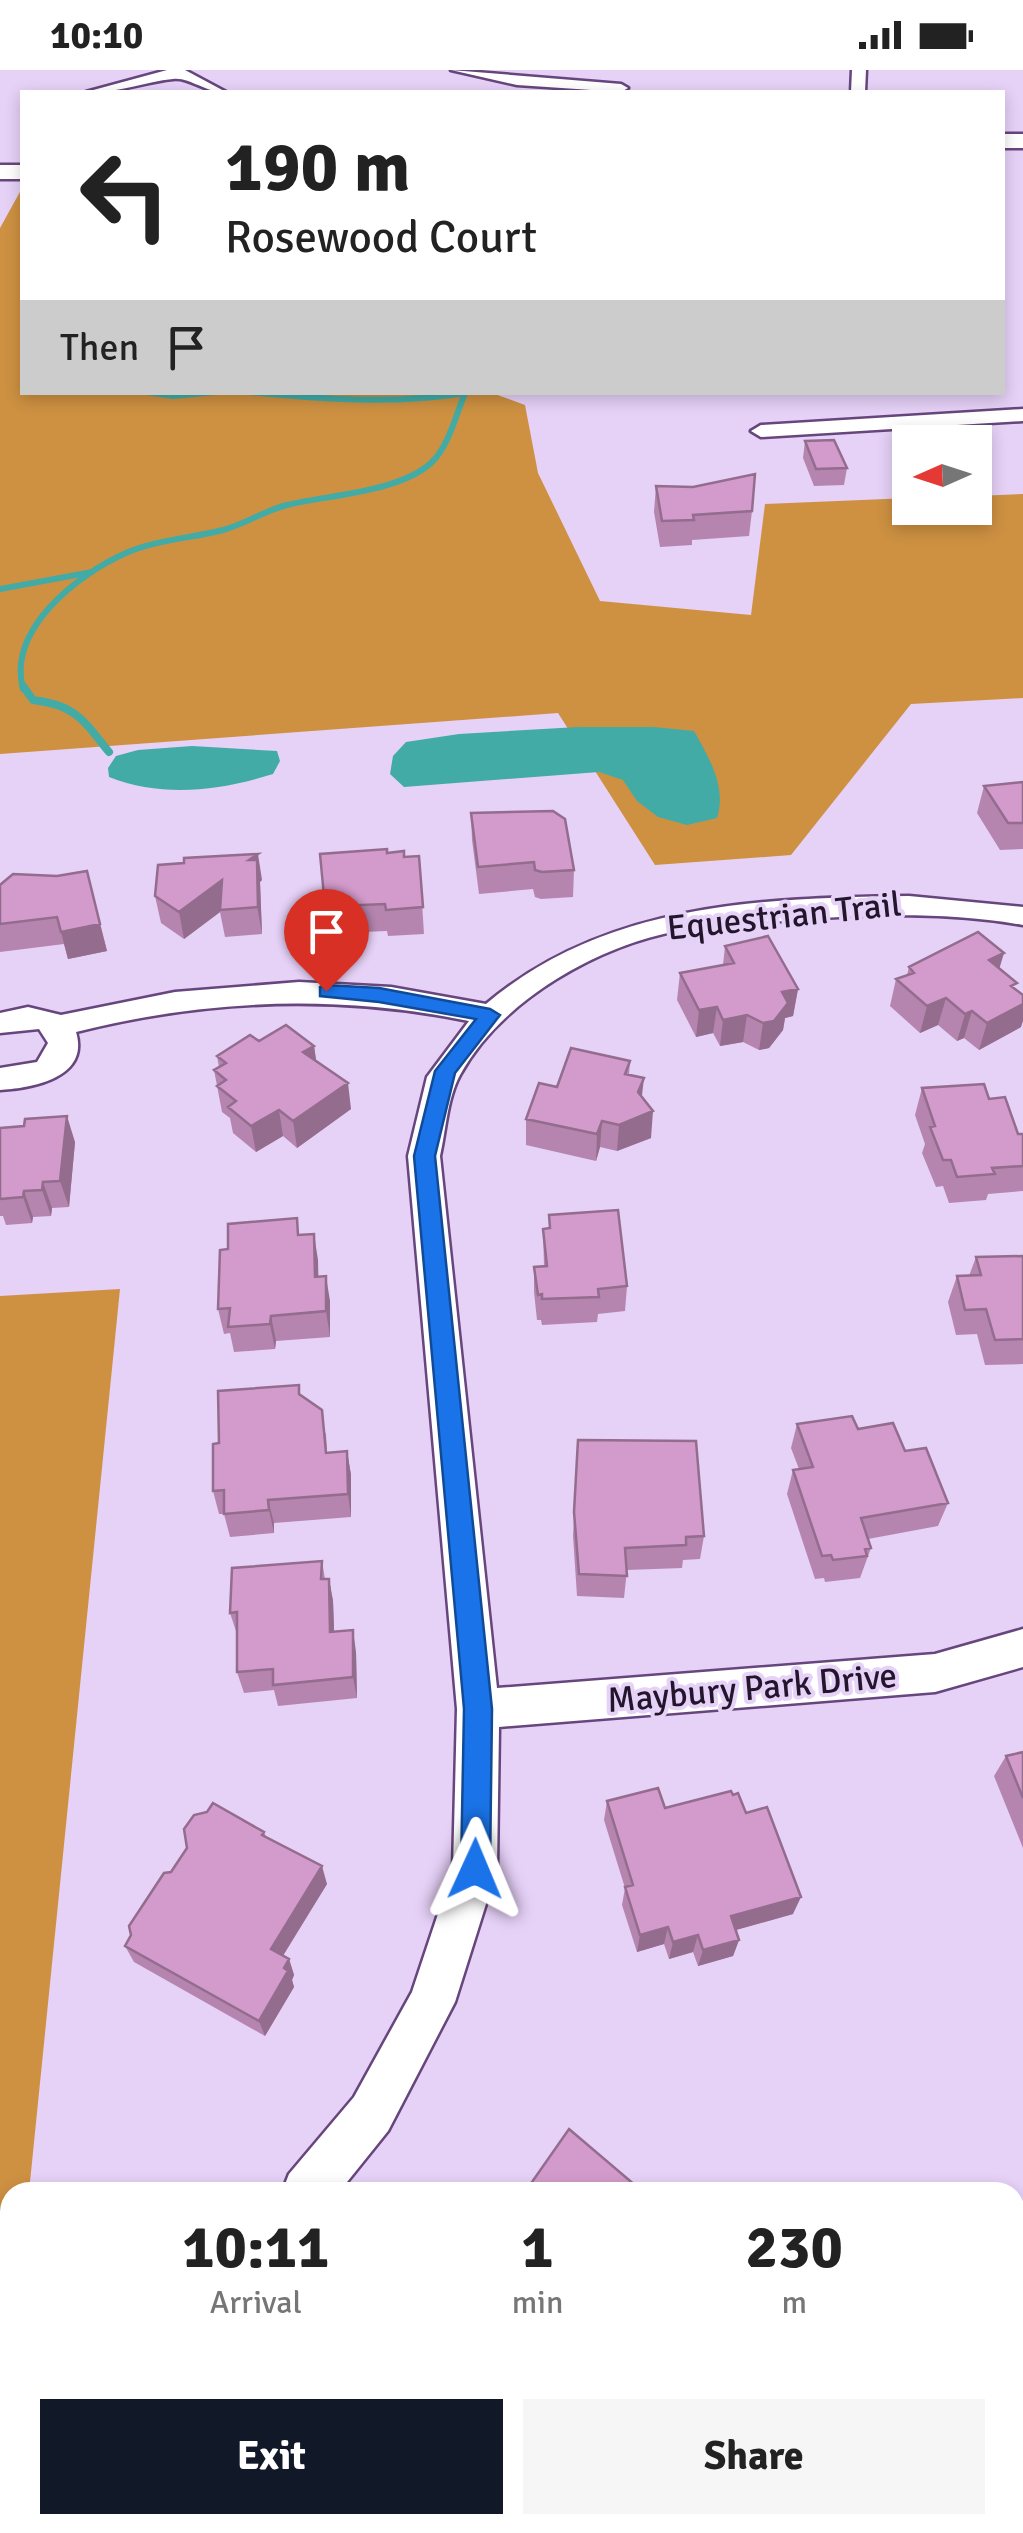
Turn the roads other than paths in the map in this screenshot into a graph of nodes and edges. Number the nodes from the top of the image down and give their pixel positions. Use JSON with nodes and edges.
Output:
{"nodes":[{"id":1,"x":458,"y":70,"type":"edge"},
{"id":2,"x":626,"y":70,"type":"edge"},
{"id":3,"x":177,"y":72,"type":"edge"},
{"id":4,"x":101,"y":90,"type":"edge"},
{"id":5,"x":215,"y":90,"type":"edge"},
{"id":6,"x":621,"y":90,"type":"edge"},
{"id":7,"x":1023,"y":415,"type":"edge"},
{"id":8,"x":761,"y":430,"type":"dead end"},
{"id":9,"x":1023,"y":916,"type":"edge"},
{"id":10,"x":490,"y":1015,"type":"junction"},
{"id":11,"x":0,"y":1023,"type":"edge"},
{"id":12,"x":58,"y":1026,"type":"junction"},
{"id":13,"x":0,"y":1080,"type":"edge"},
{"id":14,"x":1023,"y":1648,"type":"edge"},
{"id":15,"x":478,"y":1709,"type":"junction"},
{"id":16,"x":315,"y":2182,"type":"edge"}],
"edges":[{"from":1,"to":6,"type":"street"},
{"from":2,"to":6,"type":"street"},
{"from":3,"to":4,"type":"street"},
{"from":3,"to":5,"type":"street"},
{"from":7,"to":8,"type":"street"},
{"from":9,"to":10,"type":"street","name":"Equestrian Trail"},
{"from":10,"to":12,"type":"street"},
{"from":10,"to":15,"type":"street","name":"Equestrian Trail"},
{"from":11,"to":12,"type":"street"},
{"from":12,"to":13,"type":"street"},
{"from":14,"to":15,"type":"street","name":"Maybury Park Drive"},
{"from":15,"to":16,"type":"street","name":"Equestrian Trail"}]}
